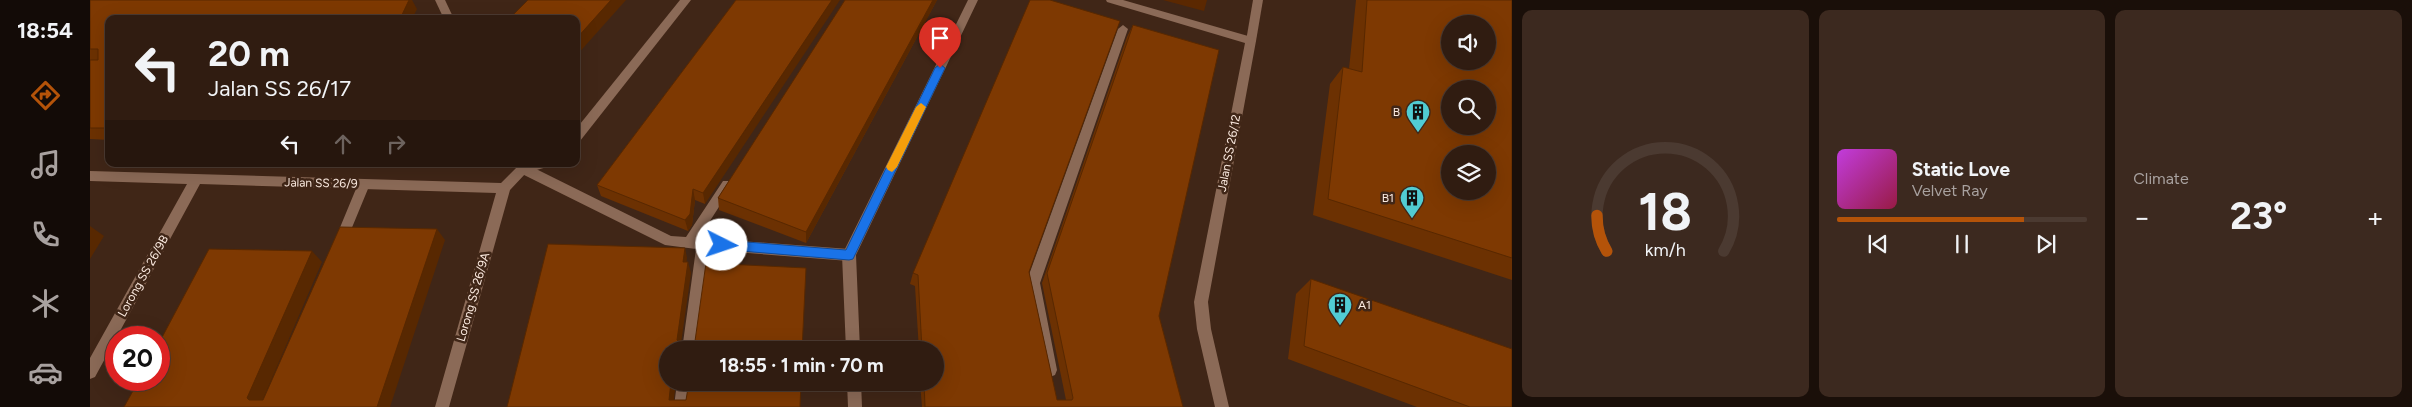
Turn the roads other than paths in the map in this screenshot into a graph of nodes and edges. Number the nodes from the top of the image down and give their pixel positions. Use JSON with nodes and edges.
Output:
{"nodes":[{"id":1,"x":440,"y":0,"type":"edge"},
{"id":2,"x":686,"y":0,"type":"edge"},
{"id":3,"x":973,"y":0,"type":"edge"},
{"id":4,"x":1111,"y":0,"type":"edge"},
{"id":5,"x":1258,"y":0,"type":"edge"},
{"id":6,"x":447,"y":15,"type":"edge"},
{"id":7,"x":1123,"y":29,"type":"dead end"},
{"id":8,"x":1251,"y":41,"type":"junction"},
{"id":9,"x":580,"y":133,"type":"edge"},
{"id":10,"x":521,"y":167,"type":"edge"},
{"id":11,"x":90,"y":176,"type":"edge"},
{"id":12,"x":731,"y":178,"type":"edge"},
{"id":13,"x":195,"y":181,"type":"junction"},
{"id":14,"x":364,"y":184,"type":"junction"},
{"id":15,"x":504,"y":188,"type":"junction"},
{"id":16,"x":689,"y":243,"type":"junction"},
{"id":17,"x":704,"y":244,"type":"junction"},
{"id":18,"x":334,"y":255,"type":"edge"},
{"id":19,"x":849,"y":255,"type":"junction"},
{"id":20,"x":690,"y":341,"type":"edge"},
{"id":21,"x":853,"y":341,"type":"edge"},
{"id":22,"x":90,"y":372,"type":"edge"},
{"id":23,"x":1052,"y":378,"type":"edge"},
{"id":24,"x":683,"y":391,"type":"edge"},
{"id":25,"x":854,"y":391,"type":"edge"},
{"id":26,"x":442,"y":407,"type":"edge"},
{"id":27,"x":681,"y":407,"type":"edge"},
{"id":28,"x":855,"y":407,"type":"edge"},
{"id":29,"x":1222,"y":407,"type":"edge"}],
"edges":[{"from":1,"to":6,"type":"street"},
{"from":2,"to":9,"type":"street"},
{"from":3,"to":19,"type":"street"},
{"from":4,"to":8,"type":"street"},
{"from":5,"to":8,"type":"street","name":"Jalan SS 26/12"},
{"from":7,"to":23,"type":"street"},
{"from":8,"to":29,"type":"street","name":"Jalan SS 26/12"},
{"from":10,"to":15,"type":"street"},
{"from":10,"to":16,"type":"street"},
{"from":11,"to":13,"type":"street","name":"Jalan SS 26/9"},
{"from":12,"to":16,"type":"street"},
{"from":13,"to":14,"type":"street","name":"Jalan SS 26/9"},
{"from":13,"to":22,"type":"street","name":"Lorong SS 26/9B"},
{"from":14,"to":15,"type":"street","name":"Jalan SS 26/9"},
{"from":14,"to":18,"type":"street"},
{"from":15,"to":26,"type":"street","name":"Lorong SS 26/9A"},
{"from":16,"to":17,"type":"street"},
{"from":17,"to":19,"type":"street"},
{"from":17,"to":20,"type":"street"},
{"from":19,"to":21,"type":"street"},
{"from":24,"to":27,"type":"street"},
{"from":25,"to":28,"type":"street"}]}
